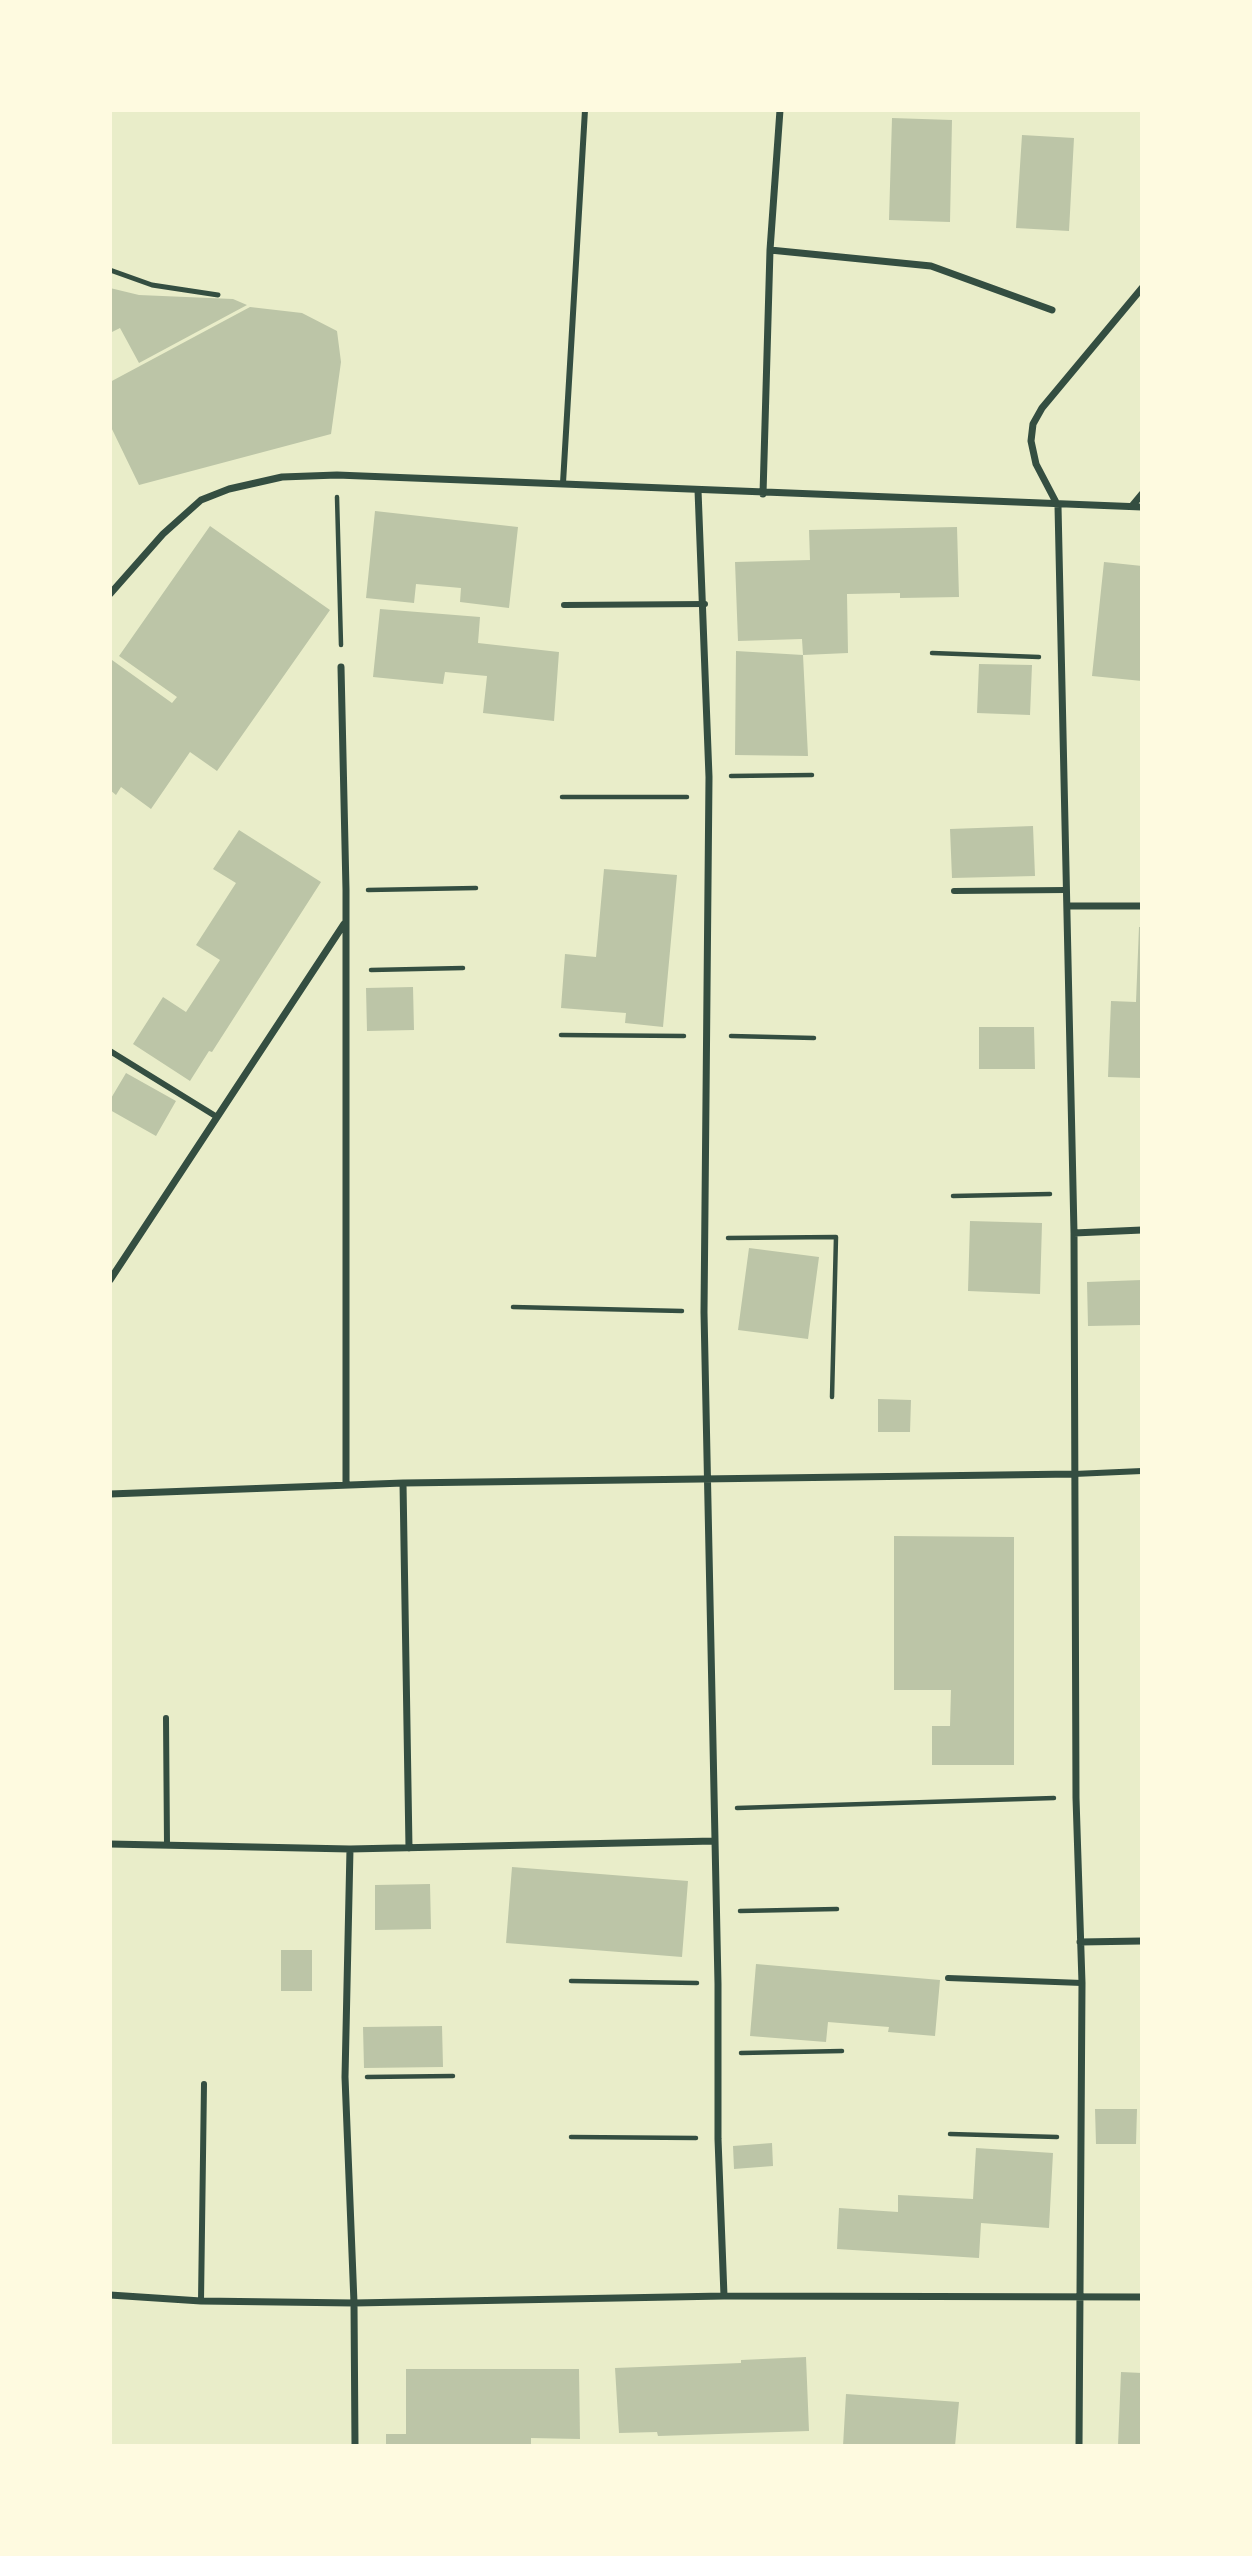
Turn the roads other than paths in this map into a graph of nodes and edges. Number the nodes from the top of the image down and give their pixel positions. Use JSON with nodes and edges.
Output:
{"nodes":[{"id":1,"x":585,"y":110,"type":"edge"},
{"id":2,"x":780,"y":110,"type":"edge"},
{"id":3,"x":770,"y":250,"type":"junction"},
{"id":4,"x":110,"y":270,"type":"edge"},
{"id":5,"x":1142,"y":288,"type":"edge"},
{"id":6,"x":218,"y":295,"type":"dead end"},
{"id":7,"x":1052,"y":310,"type":"dead end"},
{"id":8,"x":563,"y":483,"type":"junction"},
{"id":9,"x":698,"y":490,"type":"junction"},
{"id":10,"x":763,"y":494,"type":"junction"},
{"id":11,"x":1142,"y":494,"type":"edge"},
{"id":12,"x":1058,"y":506,"type":"junction"},
{"id":13,"x":1132,"y":506,"type":"junction"},
{"id":14,"x":1142,"y":507,"type":"edge"},
{"id":15,"x":110,"y":594,"type":"edge"},
{"id":16,"x":705,"y":604,"type":"junction"},
{"id":17,"x":564,"y":605,"type":"dead end"},
{"id":18,"x":341,"y":667,"type":"road end"},
{"id":19,"x":1066,"y":890,"type":"junction"},
{"id":20,"x":954,"y":891,"type":"dead end"},
{"id":21,"x":1067,"y":906,"type":"junction"},
{"id":22,"x":1142,"y":906,"type":"edge"},
{"id":23,"x":345,"y":922,"type":"junction"},
{"id":24,"x":110,"y":1051,"type":"edge"},
{"id":25,"x":217,"y":1117,"type":"junction"},
{"id":26,"x":1142,"y":1230,"type":"edge"},
{"id":27,"x":1074,"y":1233,"type":"junction"},
{"id":28,"x":111,"y":1277,"type":"edge"},
{"id":29,"x":1142,"y":1471,"type":"edge"},
{"id":30,"x":1074,"y":1474,"type":"junction"},
{"id":31,"x":709,"y":1479,"type":"junction"},
{"id":32,"x":403,"y":1483,"type":"junction"},
{"id":33,"x":346,"y":1484,"type":"junction"},
{"id":34,"x":110,"y":1494,"type":"edge"},
{"id":35,"x":166,"y":1718,"type":"dead end"},
{"id":36,"x":714,"y":1841,"type":"junction"},
{"id":37,"x":110,"y":1844,"type":"edge"},
{"id":38,"x":167,"y":1845,"type":"junction"},
{"id":39,"x":409,"y":1848,"type":"junction"},
{"id":40,"x":350,"y":1849,"type":"junction"},
{"id":41,"x":1142,"y":1941,"type":"edge"},
{"id":42,"x":1080,"y":1942,"type":"junction"},
{"id":43,"x":948,"y":1978,"type":"dead end"},
{"id":44,"x":1082,"y":1983,"type":"junction"},
{"id":45,"x":204,"y":2084,"type":"dead end"},
{"id":46,"x":110,"y":2295,"type":"edge"},
{"id":47,"x":724,"y":2296,"type":"junction"},
{"id":48,"x":1142,"y":2297,"type":"edge"},
{"id":49,"x":1080,"y":2298,"type":"junction"},
{"id":50,"x":201,"y":2301,"type":"junction"},
{"id":51,"x":354,"y":2303,"type":"junction"},
{"id":52,"x":355,"y":2446,"type":"edge"},
{"id":53,"x":1079,"y":2446,"type":"edge"}],
"edges":[{"from":1,"to":8,"type":"street"},
{"from":2,"to":3,"type":"street"},
{"from":3,"to":7,"type":"street"},
{"from":3,"to":10,"type":"street"},
{"from":4,"to":6,"type":"lane"},
{"from":5,"to":12,"type":"street"},
{"from":8,"to":9,"type":"street"},
{"from":8,"to":15,"type":"street"},
{"from":9,"to":10,"type":"street"},
{"from":9,"to":16,"type":"street"},
{"from":10,"to":12,"type":"street"},
{"from":11,"to":13,"type":"street"},
{"from":12,"to":13,"type":"street"},
{"from":12,"to":19,"type":"street"},
{"from":13,"to":14,"type":"street"},
{"from":16,"to":17,"type":"street"},
{"from":16,"to":31,"type":"street"},
{"from":18,"to":23,"type":"street"},
{"from":19,"to":20,"type":"street"},
{"from":19,"to":21,"type":"street"},
{"from":21,"to":22,"type":"street"},
{"from":21,"to":27,"type":"street"},
{"from":23,"to":25,"type":"street"},
{"from":23,"to":33,"type":"street"},
{"from":24,"to":25,"type":"street"},
{"from":25,"to":28,"type":"street"},
{"from":26,"to":27,"type":"street"},
{"from":27,"to":30,"type":"street"},
{"from":29,"to":30,"type":"street"},
{"from":30,"to":31,"type":"street"},
{"from":30,"to":42,"type":"street"},
{"from":31,"to":32,"type":"street"},
{"from":31,"to":36,"type":"street"},
{"from":32,"to":33,"type":"street"},
{"from":32,"to":39,"type":"street"},
{"from":33,"to":34,"type":"street"},
{"from":35,"to":38,"type":"street"},
{"from":36,"to":39,"type":"street"},
{"from":36,"to":47,"type":"street"},
{"from":37,"to":38,"type":"street"},
{"from":38,"to":40,"type":"street"},
{"from":39,"to":40,"type":"street"},
{"from":40,"to":51,"type":"street"},
{"from":41,"to":42,"type":"street"},
{"from":42,"to":44,"type":"street"},
{"from":43,"to":44,"type":"street"},
{"from":44,"to":49,"type":"street"},
{"from":45,"to":50,"type":"street"},
{"from":46,"to":50,"type":"street"},
{"from":47,"to":49,"type":"street"},
{"from":47,"to":51,"type":"street"},
{"from":48,"to":49,"type":"street"},
{"from":49,"to":53,"type":"street"},
{"from":50,"to":51,"type":"street"},
{"from":51,"to":52,"type":"street"}]}
